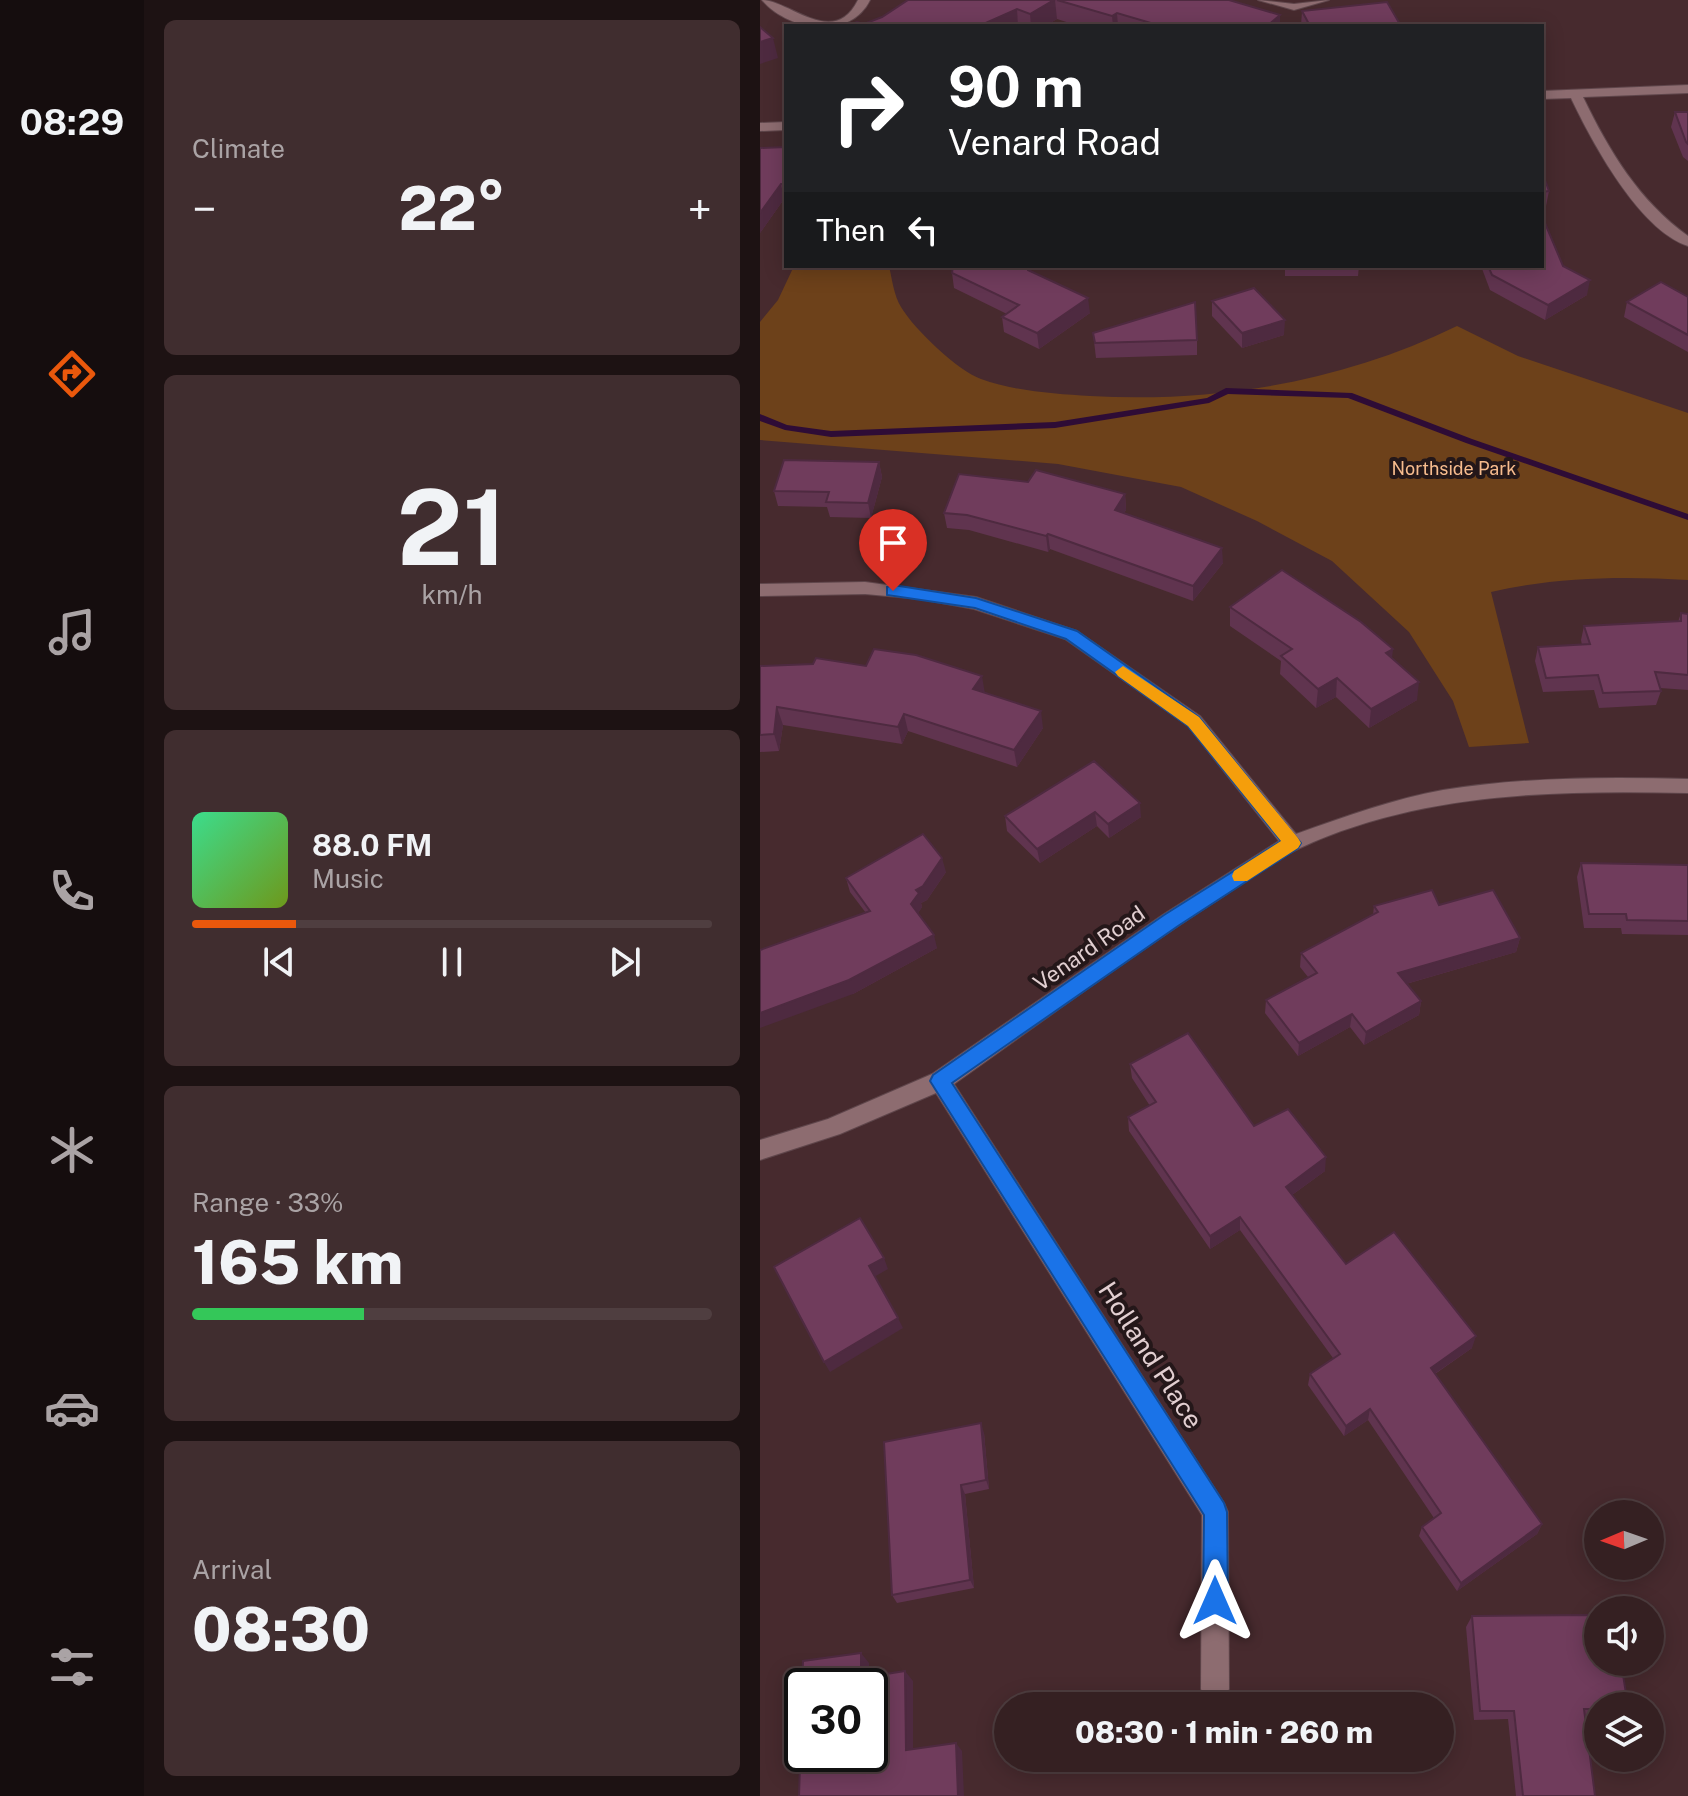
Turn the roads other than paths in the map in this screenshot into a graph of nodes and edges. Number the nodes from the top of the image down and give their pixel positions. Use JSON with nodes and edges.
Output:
{"nodes":[{"id":1,"x":768,"y":0,"type":"edge"},
{"id":2,"x":864,"y":0,"type":"edge"},
{"id":3,"x":1264,"y":0,"type":"edge"},
{"id":4,"x":1323,"y":0,"type":"edge"},
{"id":5,"x":1688,"y":89,"type":"edge"},
{"id":6,"x":1575,"y":93,"type":"junction"},
{"id":7,"x":1544,"y":95,"type":"edge"},
{"id":8,"x":784,"y":126,"type":"edge"},
{"id":9,"x":760,"y":127,"type":"edge"},
{"id":10,"x":1688,"y":242,"type":"edge"},
{"id":11,"x":760,"y":590,"type":"edge"},
{"id":12,"x":1688,"y":786,"type":"edge"},
{"id":13,"x":1292,"y":843,"type":"junction"},
{"id":14,"x":940,"y":1081,"type":"junction"},
{"id":15,"x":760,"y":1150,"type":"edge"},
{"id":16,"x":1215,"y":1689,"type":"dead end"}],
"edges":[{"from":1,"to":2,"type":"street"},
{"from":3,"to":4,"type":"street"},
{"from":5,"to":6,"type":"street"},
{"from":6,"to":7,"type":"street"},
{"from":6,"to":10,"type":"street"},
{"from":8,"to":9,"type":"street"},
{"from":11,"to":13,"type":"street"},
{"from":12,"to":13,"type":"street","name":"Venard Road"},
{"from":13,"to":14,"type":"street","name":"Venard Road"},
{"from":14,"to":15,"type":"street","name":"Venard Road"},
{"from":14,"to":16,"type":"street","name":"Holland Place"}]}
